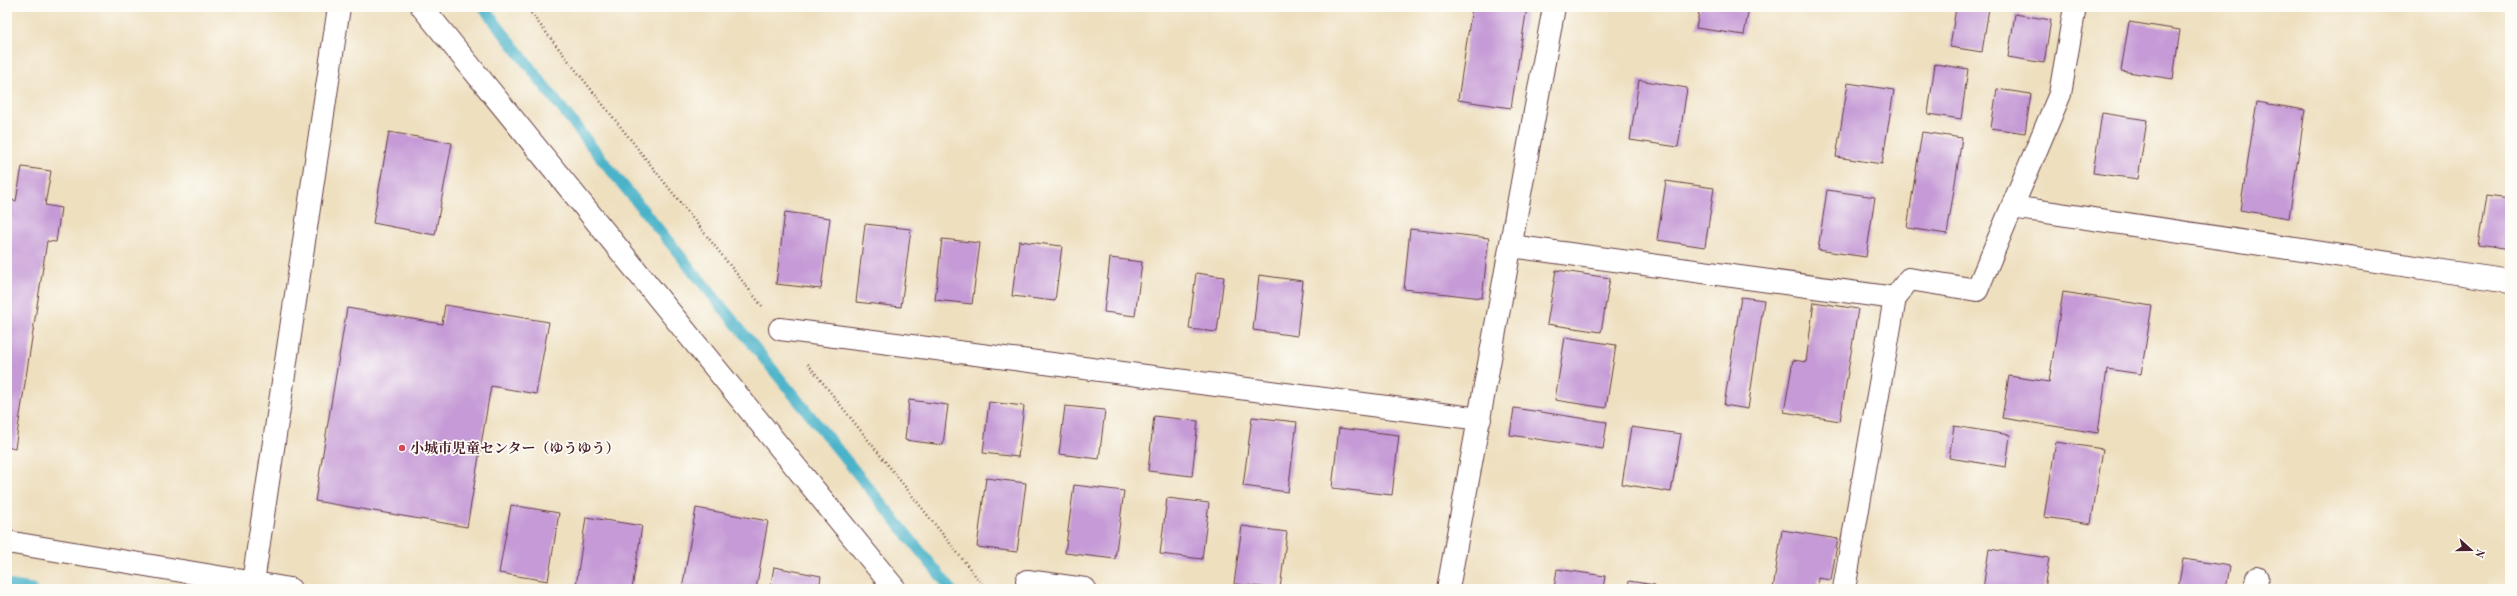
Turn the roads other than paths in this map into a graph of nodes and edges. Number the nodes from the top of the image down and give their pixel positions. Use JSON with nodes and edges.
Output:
{"nodes":[{"id":1,"x":339,"y":7,"type":"edge"},
{"id":2,"x":422,"y":7,"type":"edge"},
{"id":3,"x":1554,"y":7,"type":"edge"},
{"id":4,"x":2075,"y":7,"type":"edge"},
{"id":5,"x":2012,"y":207,"type":"junction"},
{"id":6,"x":1511,"y":246,"type":"junction"},
{"id":7,"x":2510,"y":281,"type":"edge"},
{"id":8,"x":1895,"y":298,"type":"junction"},
{"id":9,"x":780,"y":329,"type":"road end"},
{"id":10,"x":1480,"y":419,"type":"junction"},
{"id":11,"x":7,"y":542,"type":"edge"},
{"id":12,"x":1027,"y":582,"type":"dead end"},
{"id":13,"x":252,"y":586,"type":"edge"},
{"id":14,"x":290,"y":589,"type":"edge"},
{"id":15,"x":895,"y":589,"type":"edge"},
{"id":16,"x":1085,"y":589,"type":"edge"},
{"id":17,"x":1448,"y":589,"type":"edge"},
{"id":18,"x":1844,"y":589,"type":"edge"}],
"edges":[{"from":1,"to":13,"type":"street"},
{"from":2,"to":15,"type":"street"},
{"from":3,"to":6,"type":"street"},
{"from":4,"to":5,"type":"street"},
{"from":5,"to":7,"type":"street"},
{"from":5,"to":8,"type":"street"},
{"from":6,"to":8,"type":"street"},
{"from":6,"to":10,"type":"street"},
{"from":8,"to":18,"type":"street"},
{"from":9,"to":10,"type":"street"},
{"from":10,"to":17,"type":"street"},
{"from":11,"to":13,"type":"street"},
{"from":12,"to":16,"type":"street"},
{"from":13,"to":14,"type":"street"}]}
